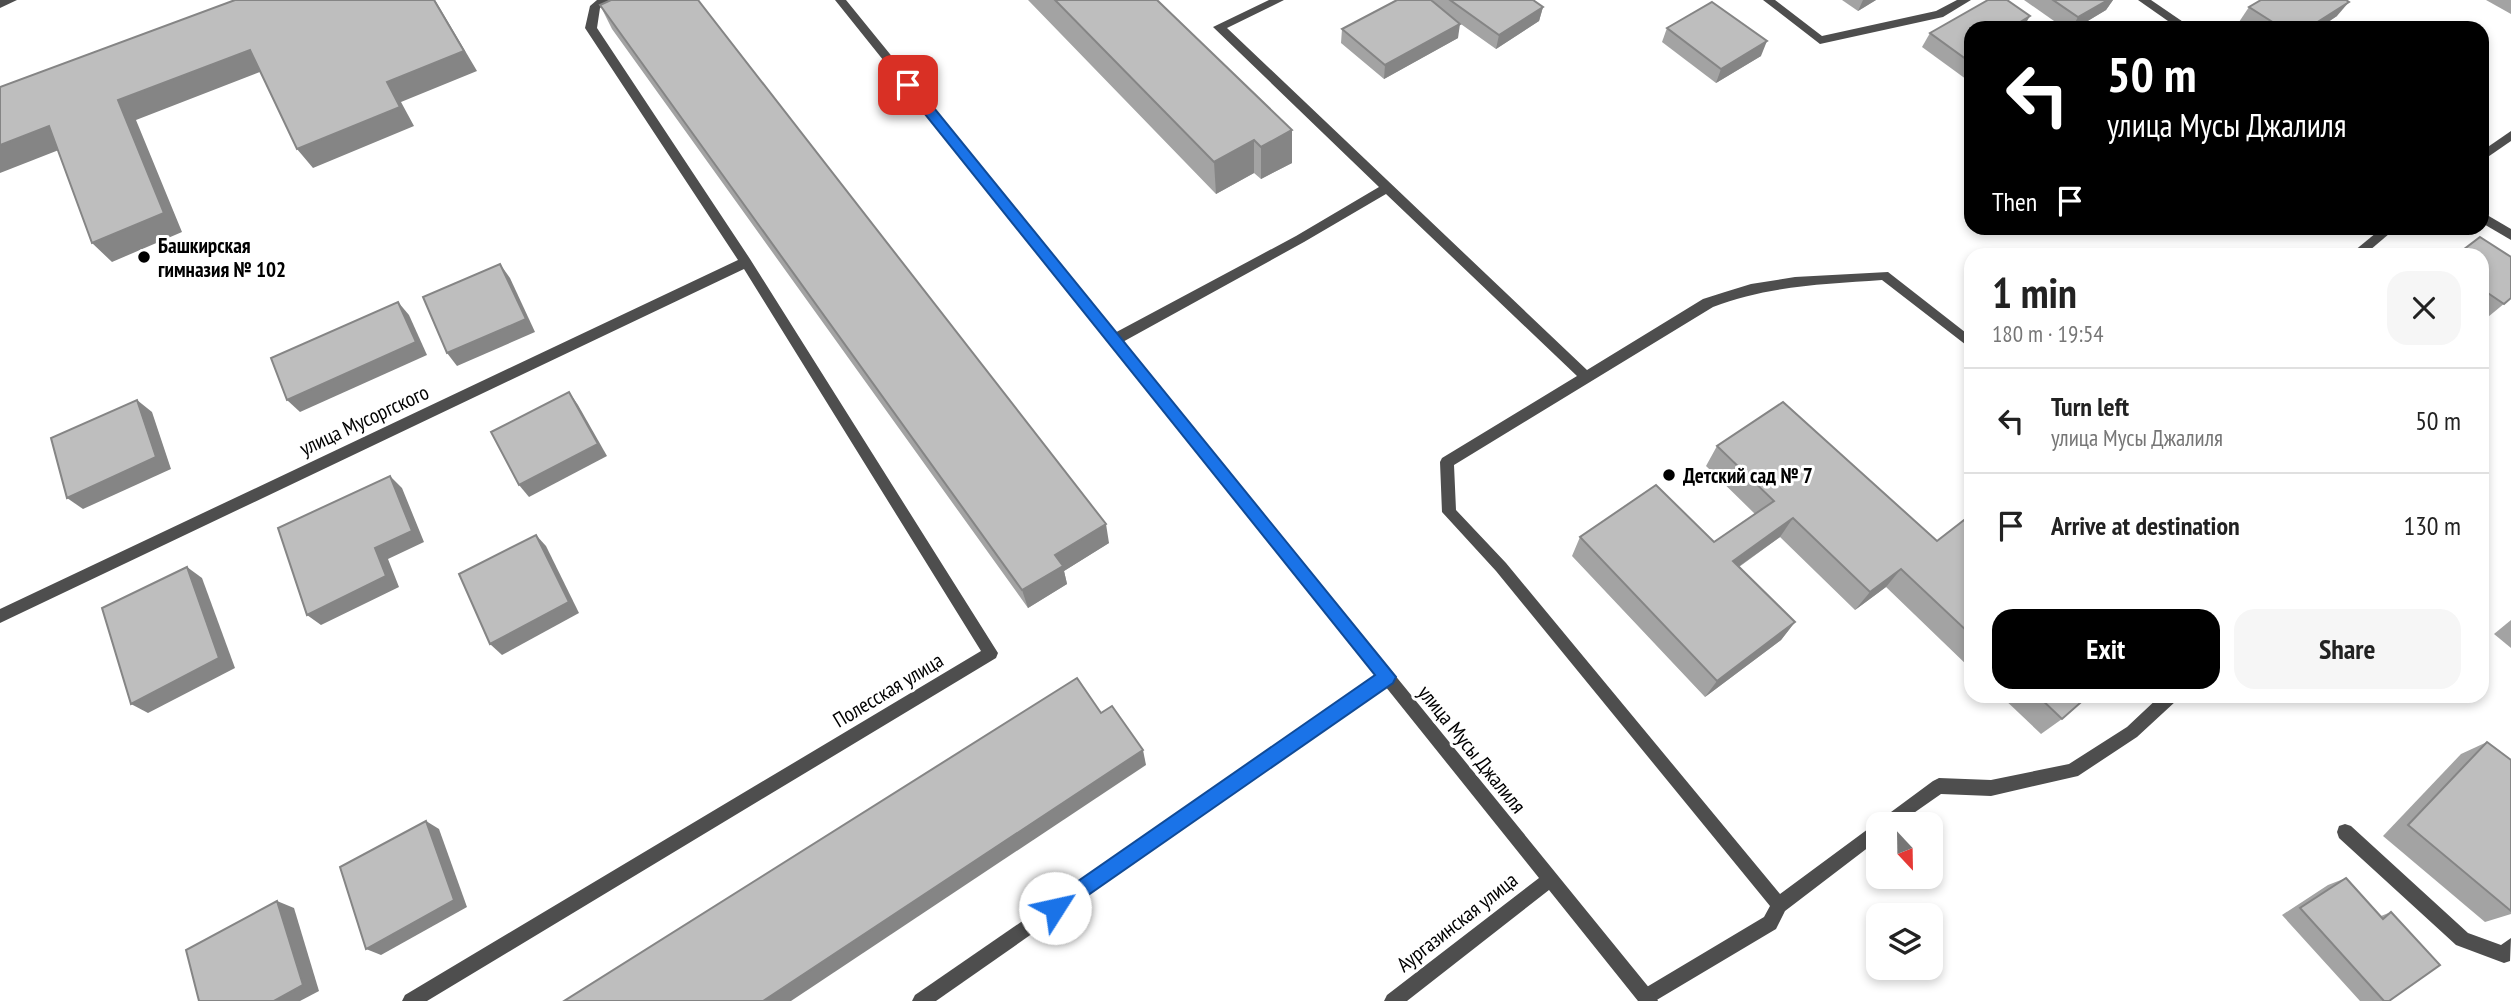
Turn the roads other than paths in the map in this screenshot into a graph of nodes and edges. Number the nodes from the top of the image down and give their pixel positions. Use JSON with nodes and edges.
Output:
{"nodes":[{"id":1,"x":12,"y":0,"type":"edge"},
{"id":2,"x":605,"y":0,"type":"edge"},
{"id":3,"x":840,"y":0,"type":"edge"},
{"id":4,"x":1279,"y":0,"type":"edge"},
{"id":5,"x":1768,"y":0,"type":"edge"},
{"id":6,"x":1966,"y":0,"type":"edge"},
{"id":7,"x":2143,"y":0,"type":"edge"},
{"id":8,"x":0,"y":4,"type":"edge"},
{"id":9,"x":2175,"y":21,"type":"edge"},
{"id":10,"x":2511,"y":135,"type":"edge"},
{"id":11,"x":2489,"y":152,"type":"edge"},
{"id":12,"x":1386,"y":188,"type":"junction"},
{"id":13,"x":2489,"y":221,"type":"edge"},
{"id":14,"x":2381,"y":235,"type":"edge"},
{"id":15,"x":2511,"y":235,"type":"edge"},
{"id":16,"x":2364,"y":248,"type":"edge"},
{"id":17,"x":746,"y":262,"type":"junction"},
{"id":18,"x":1964,"y":338,"type":"edge"},
{"id":19,"x":1114,"y":340,"type":"junction"},
{"id":20,"x":1586,"y":377,"type":"junction"},
{"id":21,"x":0,"y":616,"type":"edge"},
{"id":22,"x":1387,"y":677,"type":"junction"},
{"id":23,"x":2163,"y":703,"type":"edge"},
{"id":24,"x":1902,"y":812,"type":"edge"},
{"id":25,"x":2345,"y":832,"type":"dead end"},
{"id":26,"x":1866,"y":839,"type":"edge"},
{"id":27,"x":1549,"y":880,"type":"junction"},
{"id":28,"x":1779,"y":905,"type":"junction"},
{"id":29,"x":2511,"y":946,"type":"edge"},
{"id":30,"x":1647,"y":999,"type":"edge"},
{"id":31,"x":411,"y":1001,"type":"edge"},
{"id":32,"x":922,"y":1001,"type":"edge"},
{"id":33,"x":1393,"y":1001,"type":"edge"}],
"edges":[{"from":1,"to":8,"type":"street"},
{"from":2,"to":17,"type":"street"},
{"from":3,"to":19,"type":"street","name":"улица Мусы Джалиля"},
{"from":4,"to":12,"type":"street"},
{"from":5,"to":6,"type":"street"},
{"from":7,"to":9,"type":"street"},
{"from":10,"to":11,"type":"street"},
{"from":12,"to":19,"type":"street"},
{"from":12,"to":20,"type":"street"},
{"from":13,"to":15,"type":"street"},
{"from":14,"to":16,"type":"street"},
{"from":17,"to":21,"type":"street","name":"улица Мусоргского"},
{"from":17,"to":31,"type":"street","name":"Полесская улица"},
{"from":18,"to":20,"type":"street"},
{"from":19,"to":22,"type":"street","name":"улица Мусы Джалиля"},
{"from":20,"to":28,"type":"street"},
{"from":22,"to":27,"type":"street","name":"улица Мусы Джалиля"},
{"from":22,"to":32,"type":"street"},
{"from":23,"to":24,"type":"street"},
{"from":25,"to":29,"type":"street"},
{"from":26,"to":28,"type":"street"},
{"from":27,"to":30,"type":"street","name":"улица Мусы Джалиля"},
{"from":27,"to":33,"type":"street","name":"Аургазинская улица"},
{"from":28,"to":30,"type":"street"}]}
